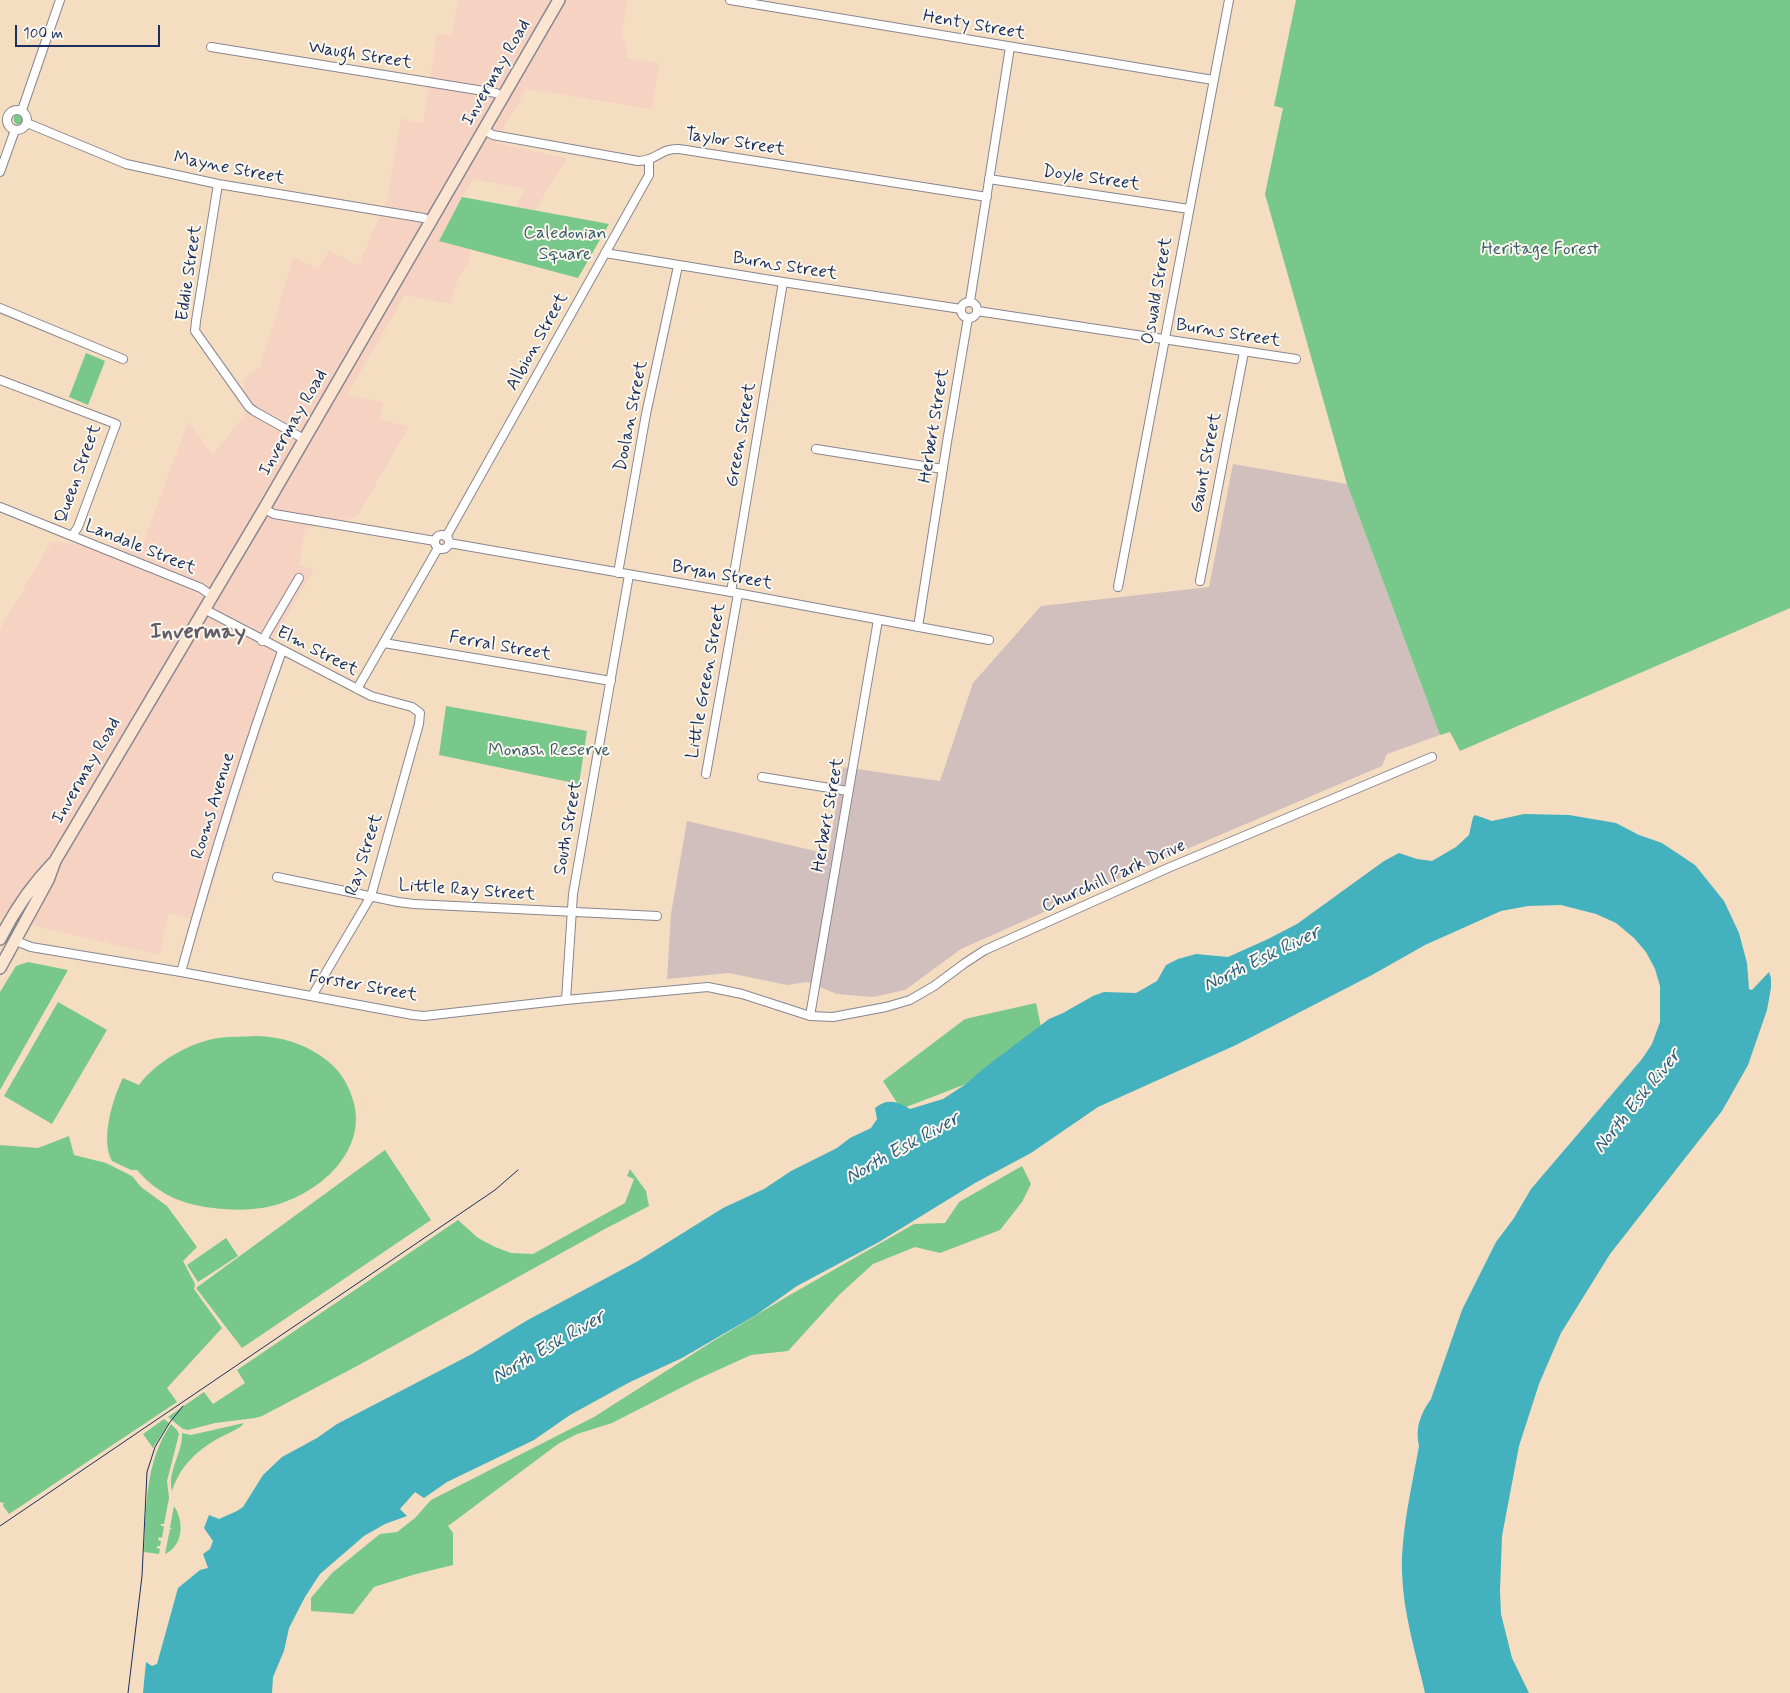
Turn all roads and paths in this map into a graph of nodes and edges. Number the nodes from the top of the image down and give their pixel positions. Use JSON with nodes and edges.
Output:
{"nodes":[{"id":1,"x":60,"y":0,"type":"edge"},
{"id":2,"x":559,"y":0,"type":"edge"},
{"id":3,"x":730,"y":0,"type":"edge"},
{"id":4,"x":1229,"y":0,"type":"edge"},
{"id":5,"x":211,"y":47,"type":"dead end"},
{"id":6,"x":1010,"y":48,"type":"junction"},
{"id":7,"x":1213,"y":80,"type":"junction"},
{"id":8,"x":503,"y":97,"type":"junction"},
{"id":9,"x":22,"y":110,"type":"junction"},
{"id":10,"x":4,"y":114,"type":"edge"},
{"id":11,"x":27,"y":123,"type":"junction"},
{"id":12,"x":14,"y":130,"type":"junction"},
{"id":13,"x":484,"y":130,"type":"junction"},
{"id":14,"x":649,"y":161,"type":"junction"},
{"id":15,"x":0,"y":172,"type":"edge"},
{"id":16,"x":990,"y":179,"type":"junction"},
{"id":17,"x":218,"y":184,"type":"junction"},
{"id":18,"x":986,"y":197,"type":"junction"},
{"id":19,"x":1189,"y":208,"type":"junction"},
{"id":20,"x":432,"y":222,"type":"junction"},
{"id":21,"x":605,"y":253,"type":"junction"},
{"id":22,"x":678,"y":266,"type":"junction"},
{"id":23,"x":783,"y":282,"type":"junction"},
{"id":24,"x":970,"y":301,"type":"junction"},
{"id":25,"x":0,"y":308,"type":"edge"},
{"id":26,"x":961,"y":309,"type":"junction"},
{"id":27,"x":977,"y":311,"type":"junction"},
{"id":28,"x":968,"y":318,"type":"junction"},
{"id":29,"x":1165,"y":339,"type":"junction"},
{"id":30,"x":1244,"y":352,"type":"junction"},
{"id":31,"x":123,"y":359,"type":"dead end"},
{"id":32,"x":1296,"y":359,"type":"dead end"},
{"id":33,"x":0,"y":380,"type":"edge"},
{"id":34,"x":304,"y":439,"type":"junction"},
{"id":35,"x":816,"y":449,"type":"dead end"},
{"id":36,"x":943,"y":469,"type":"junction"},
{"id":37,"x":0,"y":507,"type":"edge"},
{"id":38,"x":264,"y":509,"type":"junction"},
{"id":39,"x":72,"y":536,"type":"junction"},
{"id":40,"x":447,"y":540,"type":"junction"},
{"id":41,"x":437,"y":545,"type":"junction"},
{"id":42,"x":618,"y":573,"type":"junction"},
{"id":43,"x":629,"y":575,"type":"junction"},
{"id":44,"x":299,"y":578,"type":"dead end"},
{"id":45,"x":1200,"y":581,"type":"dead end"},
{"id":46,"x":1118,"y":587,"type":"dead end"},
{"id":47,"x":734,"y":593,"type":"junction"},
{"id":48,"x":212,"y":596,"type":"junction"},
{"id":49,"x":204,"y":609,"type":"junction"},
{"id":50,"x":878,"y":620,"type":"junction"},
{"id":51,"x":918,"y":627,"type":"junction"},
{"id":52,"x":989,"y":640,"type":"dead end"},
{"id":53,"x":262,"y":641,"type":"junction"},
{"id":54,"x":384,"y":643,"type":"junction"},
{"id":55,"x":282,"y":650,"type":"junction"},
{"id":56,"x":610,"y":681,"type":"junction"},
{"id":57,"x":357,"y":689,"type":"junction"},
{"id":58,"x":420,"y":713,"type":"joint"},
{"id":59,"x":1432,"y":757,"type":"dead end"},
{"id":60,"x":706,"y":774,"type":"dead end"},
{"id":61,"x":762,"y":777,"type":"dead end"},
{"id":62,"x":848,"y":791,"type":"junction"},
{"id":63,"x":55,"y":861,"type":"junction"},
{"id":64,"x":278,"y":877,"type":"dead end"},
{"id":65,"x":371,"y":896,"type":"junction"},
{"id":66,"x":572,"y":912,"type":"junction"},
{"id":67,"x":657,"y":916,"type":"dead end"},
{"id":68,"x":0,"y":937,"type":"edge"},
{"id":69,"x":16,"y":941,"type":"junction"},
{"id":70,"x":0,"y":968,"type":"edge"},
{"id":71,"x":181,"y":972,"type":"junction"},
{"id":72,"x":312,"y":996,"type":"junction"},
{"id":73,"x":566,"y":1000,"type":"junction"},
{"id":74,"x":810,"y":1016,"type":"junction"}],
"edges":[{"from":1,"to":9,"type":"street"},
{"from":2,"to":8,"type":"main road","name":"Invermay Road"},
{"from":3,"to":6,"type":"street","name":"Henty Street"},
{"from":4,"to":7,"type":"street","name":"Oswald Street"},
{"from":5,"to":8,"type":"street","name":"Waugh Street"},
{"from":6,"to":7,"type":"street","name":"Henty Street"},
{"from":6,"to":16,"type":"street"},
{"from":7,"to":19,"type":"street","name":"Oswald Street"},
{"from":8,"to":13,"type":"main road","name":"Invermay Road"},
{"from":9,"to":10,"type":"street"},
{"from":9,"to":11,"type":"street"},
{"from":10,"to":12,"type":"street"},
{"from":11,"to":12,"type":"street"},
{"from":11,"to":17,"type":"street","name":"Mayne Street"},
{"from":12,"to":15,"type":"street"},
{"from":13,"to":14,"type":"street"},
{"from":13,"to":20,"type":"main road","name":"Invermay Road"},
{"from":14,"to":18,"type":"street","name":"Taylor Street"},
{"from":14,"to":21,"type":"street","name":"Albion Street"},
{"from":16,"to":18,"type":"street"},
{"from":16,"to":19,"type":"street","name":"Doyle Street"},
{"from":17,"to":20,"type":"street","name":"Mayne Street"},
{"from":17,"to":34,"type":"street","name":"Eddie Street"},
{"from":18,"to":24,"type":"street"},
{"from":19,"to":29,"type":"street","name":"Oswald Street"},
{"from":20,"to":34,"type":"main road","name":"Invermay Road"},
{"from":21,"to":22,"type":"street","name":"Burns Street"},
{"from":21,"to":40,"type":"street","name":"Albion Street"},
{"from":22,"to":23,"type":"street","name":"Burns Street"},
{"from":22,"to":42,"type":"street","name":"Doolan Street"},
{"from":23,"to":26,"type":"street","name":"Burns Street"},
{"from":23,"to":47,"type":"street","name":"Green Street"},
{"from":24,"to":26,"type":"street"},
{"from":24,"to":27,"type":"street"},
{"from":25,"to":31,"type":"street"},
{"from":26,"to":28,"type":"street"},
{"from":27,"to":28,"type":"street"},
{"from":27,"to":29,"type":"street","name":"Burns Street"},
{"from":28,"to":36,"type":"street","name":"Herbert Street"},
{"from":29,"to":30,"type":"street","name":"Burns Street"},
{"from":29,"to":46,"type":"street","name":"Oswald Street"},
{"from":30,"to":32,"type":"street","name":"Burns Street"},
{"from":30,"to":45,"type":"street","name":"Gaunt Street"},
{"from":33,"to":39,"type":"street","name":"Queen Street"},
{"from":34,"to":38,"type":"main road","name":"Invermay Road"},
{"from":35,"to":36,"type":"street"},
{"from":36,"to":51,"type":"street","name":"Herbert Street"},
{"from":37,"to":39,"type":"street","name":"Landale Street"},
{"from":38,"to":41,"type":"street"},
{"from":38,"to":48,"type":"main road","name":"Invermay Road"},
{"from":39,"to":48,"type":"street","name":"Landale Street"},
{"from":40,"to":41,"type":"street"},
{"from":40,"to":41,"type":"street"},
{"from":40,"to":42,"type":"street","name":"Bryan Street"},
{"from":41,"to":54,"type":"street"},
{"from":42,"to":43,"type":"street","name":"Bryan Street"},
{"from":43,"to":47,"type":"street","name":"Bryan Street"},
{"from":43,"to":56,"type":"street","name":"South Street"},
{"from":44,"to":53,"type":"street"},
{"from":47,"to":50,"type":"street","name":"Bryan Street"},
{"from":47,"to":60,"type":"street","name":"Little Green Street"},
{"from":48,"to":49,"type":"main road","name":"Invermay Road"},
{"from":49,"to":53,"type":"street","name":"Elm Street"},
{"from":49,"to":63,"type":"main road","name":"Invermay Road"},
{"from":50,"to":51,"type":"street","name":"Bryan Street"},
{"from":50,"to":62,"type":"street","name":"Herbert Street"},
{"from":51,"to":52,"type":"street","name":"Bryan Street"},
{"from":53,"to":55,"type":"street","name":"Elm Street"},
{"from":54,"to":56,"type":"street","name":"Ferral Street"},
{"from":54,"to":57,"type":"street"},
{"from":55,"to":57,"type":"street","name":"Elm Street"},
{"from":55,"to":71,"type":"street","name":"Rooms Avenue"},
{"from":56,"to":66,"type":"street","name":"South Street"},
{"from":57,"to":58,"type":"street","name":"Elm Street"},
{"from":58,"to":65,"type":"street","name":"Ray Street"},
{"from":59,"to":74,"type":"street","name":"Churchill Park Drive"},
{"from":61,"to":62,"type":"street"},
{"from":62,"to":74,"type":"street","name":"Herbert Street"},
{"from":63,"to":68,"type":"main road","name":"Invermay Road"},
{"from":63,"to":69,"type":"main road","name":"Invermay Road"},
{"from":64,"to":65,"type":"street","name":"Little Ray Street"},
{"from":65,"to":66,"type":"street","name":"Little Ray Street"},
{"from":65,"to":72,"type":"street","name":"Ray Street"},
{"from":66,"to":67,"type":"street","name":"Little Ray Street"},
{"from":66,"to":73,"type":"street","name":"South Street"},
{"from":68,"to":69,"type":"main road","name":"Forster Street"},
{"from":69,"to":70,"type":"main road","name":"Invermay Road"},
{"from":69,"to":71,"type":"street","name":"Forster Street"},
{"from":71,"to":72,"type":"street","name":"Forster Street"},
{"from":72,"to":73,"type":"street","name":"Forster Street"},
{"from":73,"to":74,"type":"street","name":"Forster Street"}]}
